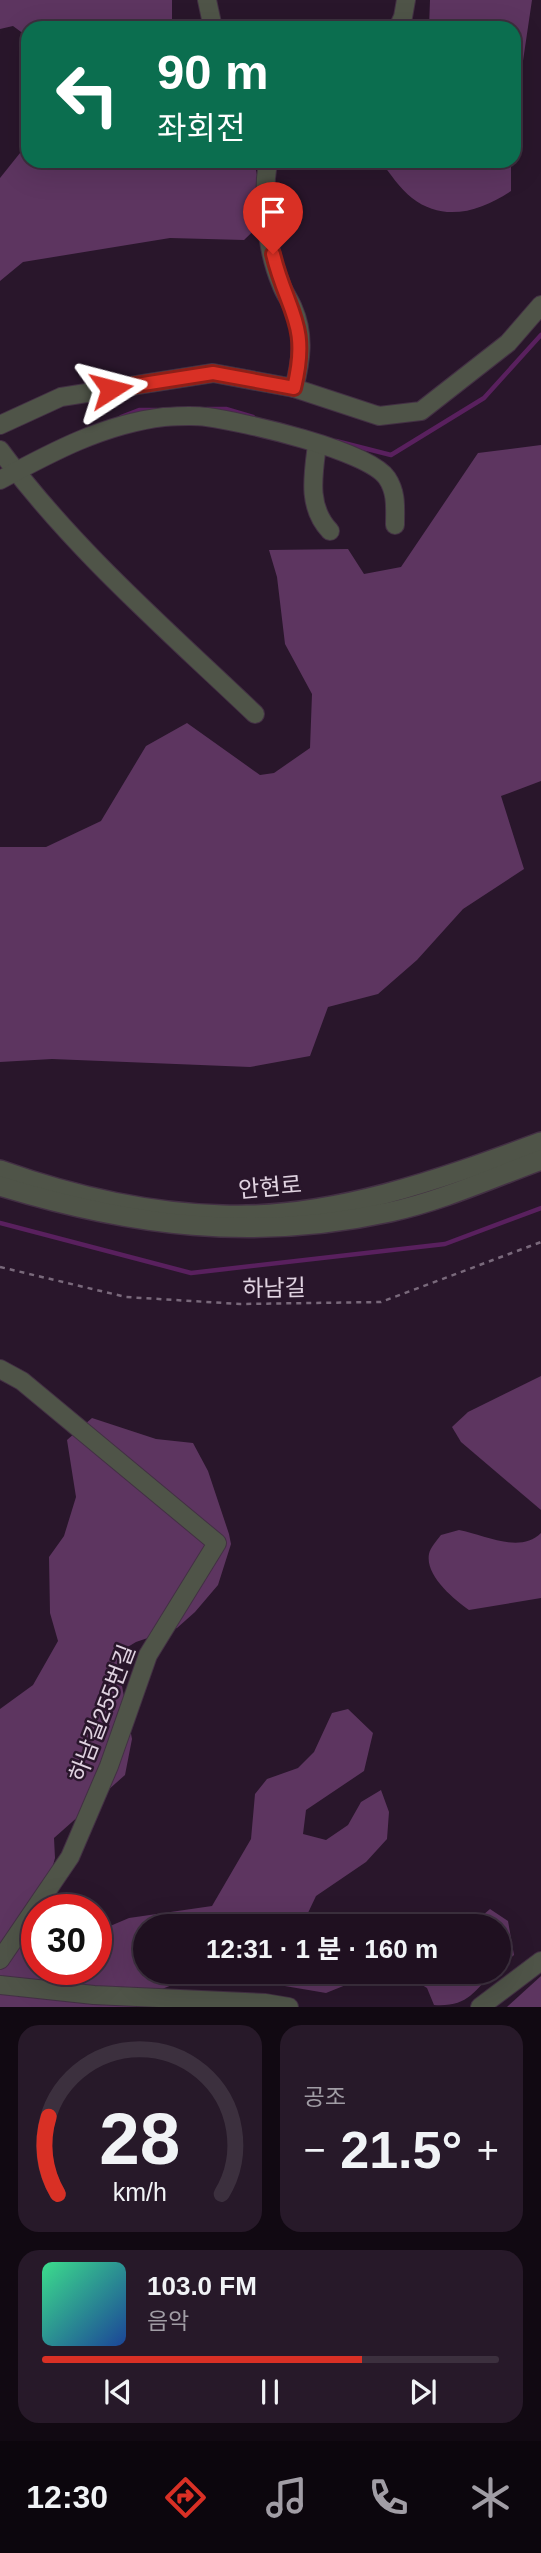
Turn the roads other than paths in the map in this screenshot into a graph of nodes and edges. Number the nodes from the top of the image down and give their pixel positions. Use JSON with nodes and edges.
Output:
{"nodes":[{"id":1,"x":207,"y":0,"type":"edge"},
{"id":2,"x":406,"y":0,"type":"edge"},
{"id":3,"x":212,"y":21,"type":"edge"},
{"id":4,"x":402,"y":21,"type":"edge"},
{"id":5,"x":268,"y":168,"type":"edge"},
{"id":6,"x":541,"y":305,"type":"edge"},
{"id":7,"x":294,"y":388,"type":"junction"},
{"id":8,"x":0,"y":425,"type":"edge"},
{"id":9,"x":317,"y":445,"type":"junction"},
{"id":10,"x":7,"y":466,"type":"edge"},
{"id":11,"x":395,"y":525,"type":"dead end"},
{"id":12,"x":330,"y":531,"type":"dead end"},
{"id":13,"x":255,"y":714,"type":"dead end"},
{"id":14,"x":541,"y":1142,"type":"edge"},
{"id":15,"x":541,"y":1160,"type":"edge"},
{"id":16,"x":0,"y":1170,"type":"edge"},
{"id":17,"x":0,"y":1186,"type":"edge"},
{"id":18,"x":0,"y":1369,"type":"edge"},
{"id":19,"x":0,"y":1960,"type":"edge"},
{"id":20,"x":541,"y":1961,"type":"edge"},
{"id":21,"x":0,"y":1985,"type":"edge"},
{"id":22,"x":289,"y":2007,"type":"edge"},
{"id":23,"x":480,"y":2007,"type":"edge"}],
"edges":[{"from":1,"to":3,"type":"street"},
{"from":2,"to":4,"type":"street"},
{"from":5,"to":7,"type":"street"},
{"from":6,"to":7,"type":"street"},
{"from":7,"to":8,"type":"street"},
{"from":9,"to":10,"type":"street"},
{"from":9,"to":11,"type":"street"},
{"from":9,"to":12,"type":"street"},
{"from":10,"to":13,"type":"street"},
{"from":14,"to":16,"type":"street","name":"안현로"},
{"from":15,"to":17,"type":"street","name":"안현로"},
{"from":18,"to":19,"type":"street","name":"하남길255번길"},
{"from":20,"to":23,"type":"street"},
{"from":21,"to":22,"type":"street"}]}
